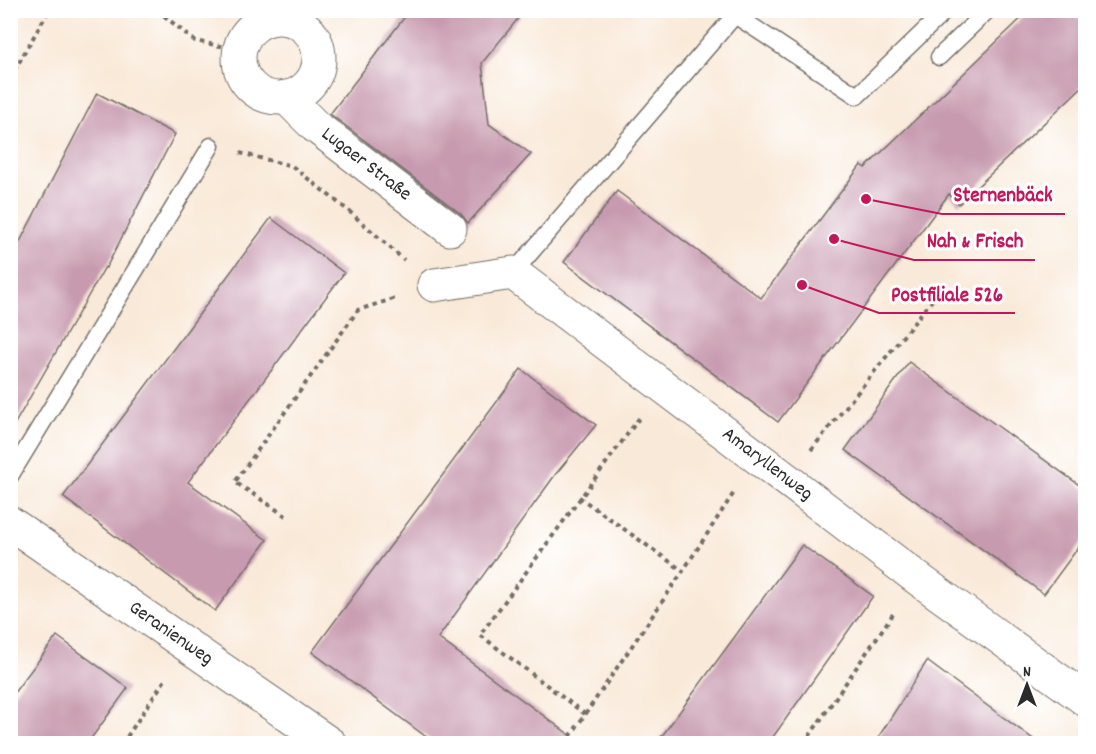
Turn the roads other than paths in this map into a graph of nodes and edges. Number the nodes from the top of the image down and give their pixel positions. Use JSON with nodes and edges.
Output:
{"nodes":[{"id":1,"x":946,"y":10,"type":"edge"},
{"id":2,"x":988,"y":10,"type":"edge"},
{"id":3,"x":306,"y":17,"type":"edge"},
{"id":4,"x":939,"y":57,"type":"dead end"},
{"id":5,"x":286,"y":97,"type":"junction"},
{"id":6,"x":211,"y":146,"type":"road end"},
{"id":7,"x":450,"y":229,"type":"dead end"},
{"id":8,"x":513,"y":273,"type":"junction"},
{"id":9,"x":434,"y":285,"type":"road end"},
{"id":10,"x":10,"y":476,"type":"edge"},
{"id":11,"x":10,"y":523,"type":"edge"},
{"id":12,"x":1086,"y":700,"type":"edge"},
{"id":13,"x":330,"y":744,"type":"edge"}],
"edges":[{"from":1,"to":8,"type":"lane"},
{"from":2,"to":4,"type":"lane"},
{"from":3,"to":5,"type":"street"},
{"from":3,"to":5,"type":"street"},
{"from":5,"to":7,"type":"street","name":"Lugaer Straße"},
{"from":6,"to":10,"type":"lane"},
{"from":8,"to":9,"type":"street"},
{"from":8,"to":12,"type":"street","name":"Amaryllenweg"},
{"from":11,"to":13,"type":"street","name":"Geranienweg"}]}
